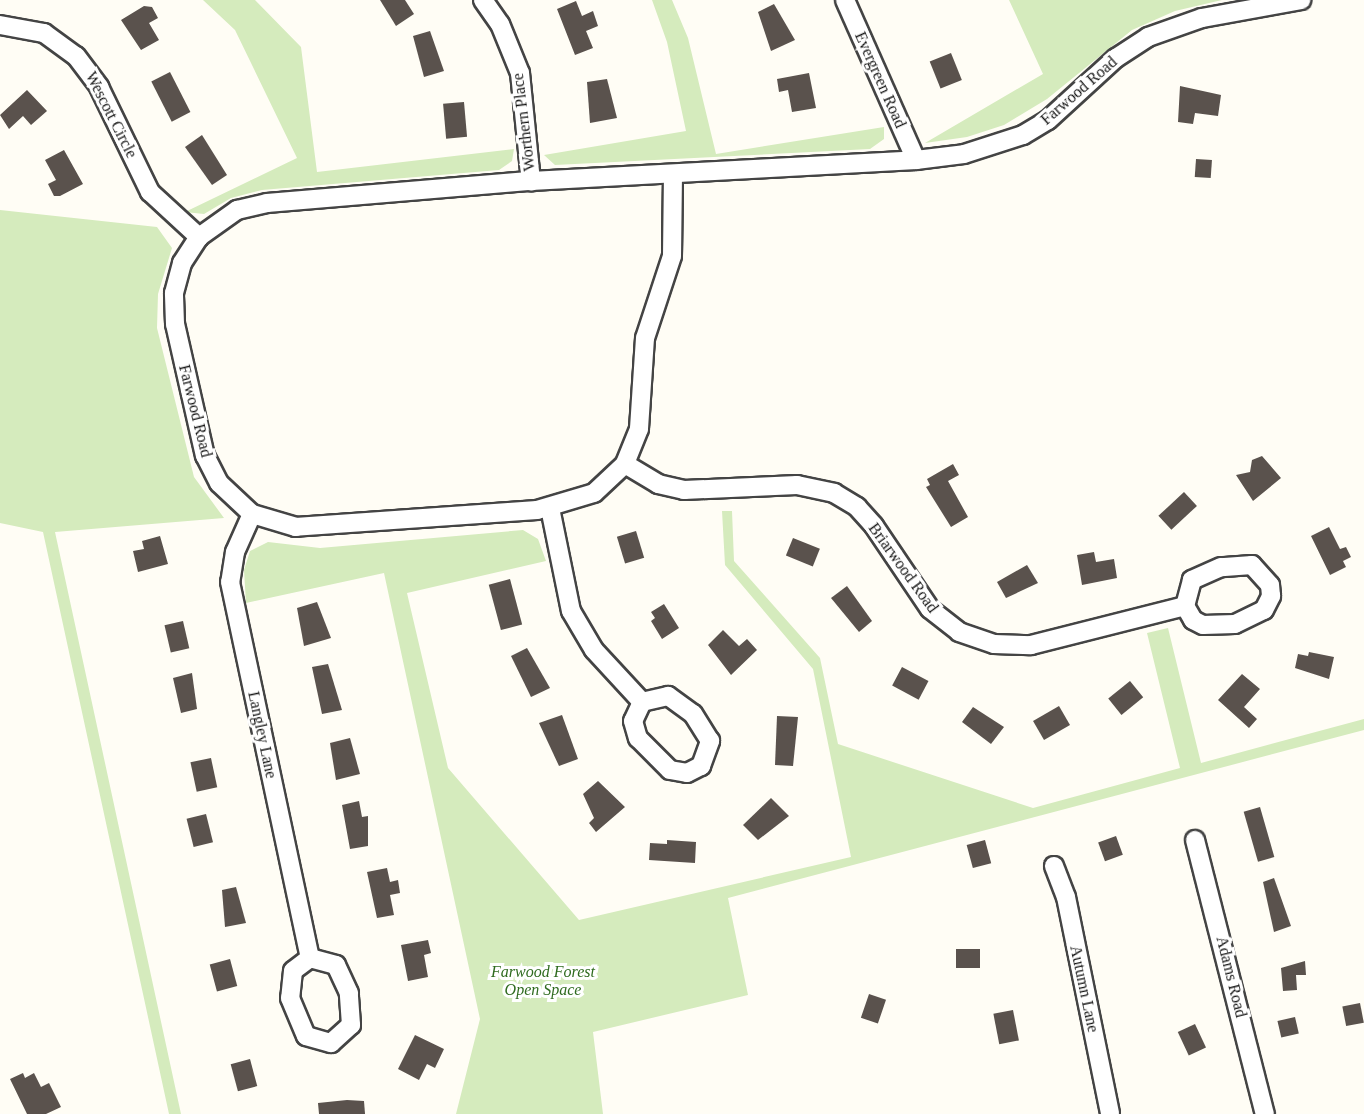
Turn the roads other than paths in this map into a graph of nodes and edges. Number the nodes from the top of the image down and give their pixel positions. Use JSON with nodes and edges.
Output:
{"nodes":[{"id":1,"x":483,"y":0,"type":"edge"},
{"id":2,"x":845,"y":0,"type":"edge"},
{"id":3,"x":1301,"y":0,"type":"edge"},
{"id":4,"x":0,"y":25,"type":"edge"},
{"id":5,"x":916,"y":160,"type":"junction"},
{"id":6,"x":673,"y":174,"type":"junction"},
{"id":7,"x":531,"y":181,"type":"junction"},
{"id":8,"x":199,"y":237,"type":"junction"},
{"id":9,"x":625,"y":464,"type":"junction"},
{"id":10,"x":550,"y":508,"type":"junction"},
{"id":11,"x":252,"y":514,"type":"junction"},
{"id":12,"x":1185,"y":606,"type":"junction"},
{"id":13,"x":642,"y":702,"type":"junction"},
{"id":14,"x":1195,"y":840,"type":"dead end"},
{"id":15,"x":1054,"y":866,"type":"dead end"},
{"id":16,"x":310,"y":958,"type":"junction"},
{"id":17,"x":1110,"y":1114,"type":"edge"},
{"id":18,"x":1265,"y":1114,"type":"edge"}],
"edges":[{"from":1,"to":7,"type":"street","name":"Worthern Place"},
{"from":2,"to":5,"type":"street","name":"Evergreen Road"},
{"from":3,"to":5,"type":"street","name":"Farwood Road"},
{"from":4,"to":8,"type":"street","name":"Wescott Circle"},
{"from":5,"to":6,"type":"street","name":"Farwood Road"},
{"from":6,"to":7,"type":"street","name":"Farwood Road"},
{"from":6,"to":9,"type":"street","name":"Farwood Road"},
{"from":7,"to":8,"type":"street","name":"Farwood Road"},
{"from":8,"to":11,"type":"street","name":"Farwood Road"},
{"from":9,"to":10,"type":"street","name":"Farwood Road"},
{"from":9,"to":12,"type":"street","name":"Briarwood Road"},
{"from":10,"to":11,"type":"street","name":"Farwood Road"},
{"from":10,"to":13,"type":"street"},
{"from":11,"to":16,"type":"street","name":"Langley Lane"},
{"from":12,"to":12,"type":"street"},
{"from":13,"to":13,"type":"street"},
{"from":14,"to":18,"type":"street","name":"Adams Road"},
{"from":15,"to":17,"type":"street","name":"Autumn Lane"},
{"from":16,"to":16,"type":"street"}]}
